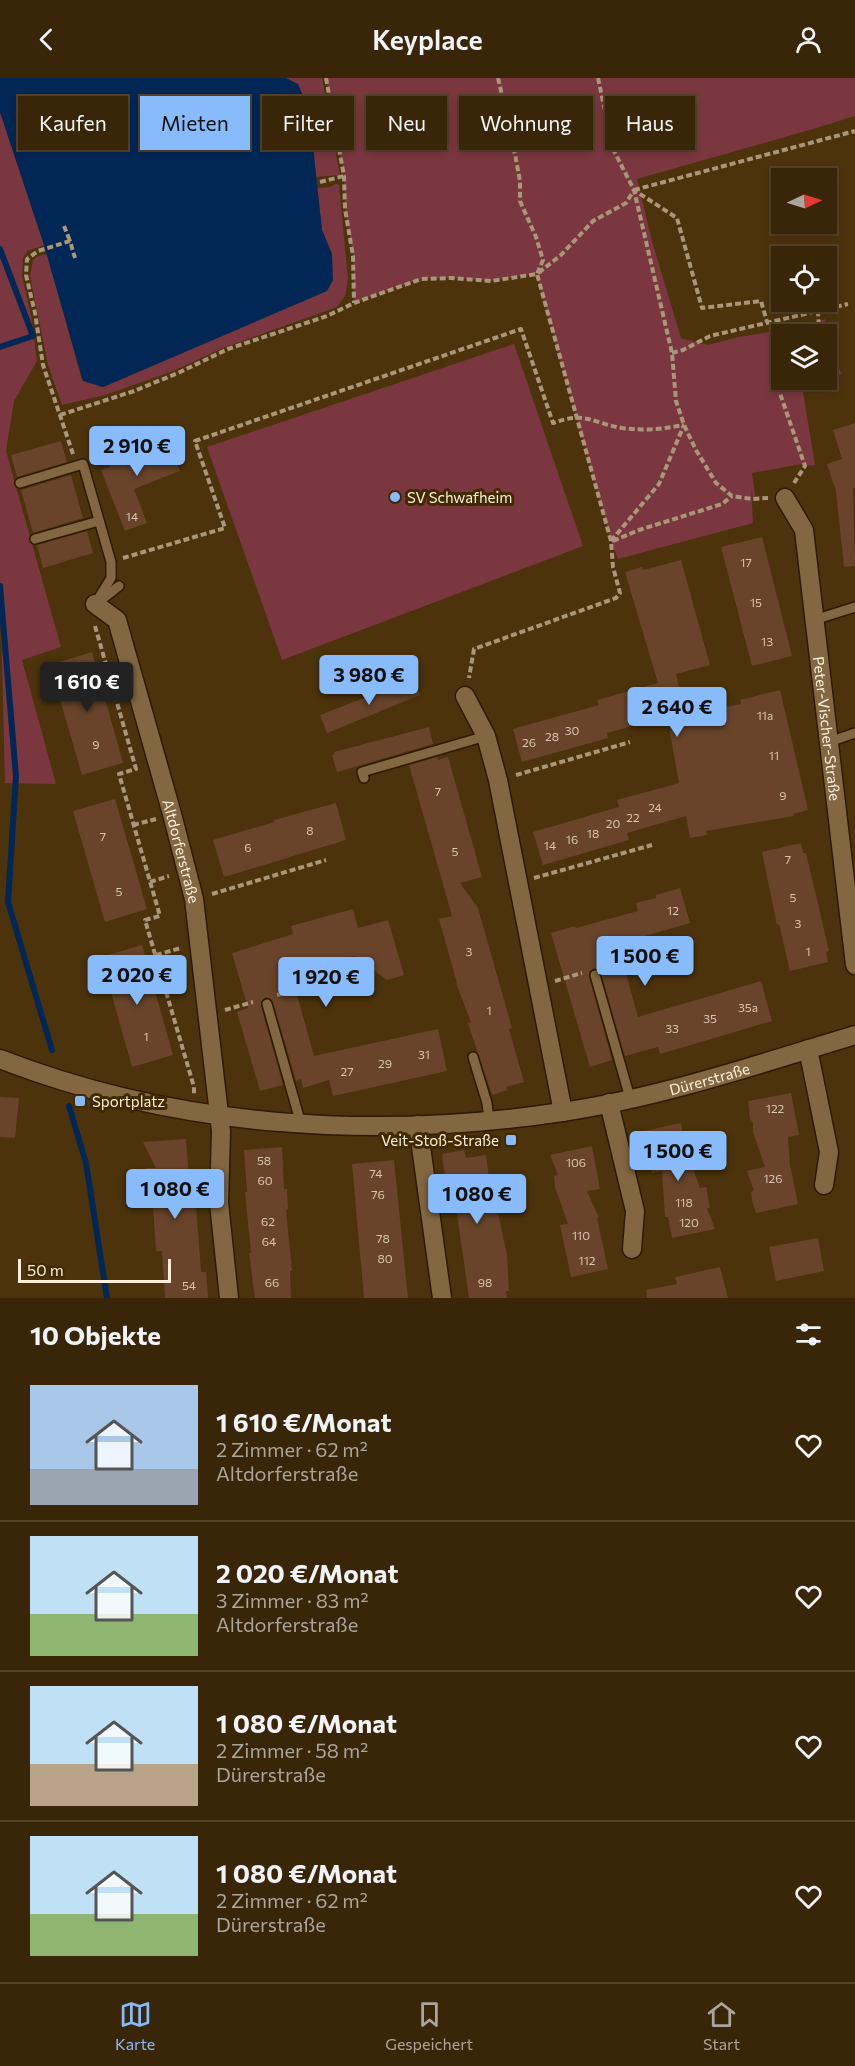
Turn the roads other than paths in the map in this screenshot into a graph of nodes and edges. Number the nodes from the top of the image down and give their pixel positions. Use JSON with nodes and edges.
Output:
{"nodes":[{"id":1,"x":20,"y":483,"type":"dead end"},
{"id":2,"x":785,"y":498,"type":"road end"},
{"id":3,"x":99,"y":521,"type":"junction"},
{"id":4,"x":35,"y":539,"type":"dead end"},
{"id":5,"x":119,"y":586,"type":"dead end"},
{"id":6,"x":95,"y":604,"type":"junction"},
{"id":7,"x":855,"y":608,"type":"edge"},
{"id":8,"x":814,"y":620,"type":"junction"},
{"id":9,"x":465,"y":696,"type":"road end"},
{"id":10,"x":855,"y":733,"type":"edge"},
{"id":11,"x":486,"y":736,"type":"junction"},
{"id":12,"x":829,"y":742,"type":"junction"},
{"id":13,"x":364,"y":778,"type":"dead end"},
{"id":14,"x":849,"y":865,"type":"edge"},
{"id":15,"x":855,"y":965,"type":"edge"},
{"id":16,"x":595,"y":975,"type":"dead end"},
{"id":17,"x":267,"y":1004,"type":"dead end"},
{"id":18,"x":855,"y":1035,"type":"edge"},
{"id":19,"x":808,"y":1049,"type":"junction"},
{"id":20,"x":473,"y":1057,"type":"dead end"},
{"id":21,"x":0,"y":1059,"type":"edge"},
{"id":22,"x":630,"y":1098,"type":"junction"},
{"id":23,"x":609,"y":1103,"type":"junction"},
{"id":24,"x":563,"y":1112,"type":"junction"},
{"id":25,"x":219,"y":1115,"type":"junction"},
{"id":26,"x":489,"y":1120,"type":"junction"},
{"id":27,"x":301,"y":1124,"type":"junction"},
{"id":28,"x":418,"y":1125,"type":"junction"},
{"id":29,"x":824,"y":1185,"type":"dead end"},
{"id":30,"x":632,"y":1249,"type":"dead end"},
{"id":31,"x":229,"y":1298,"type":"edge"},
{"id":32,"x":442,"y":1298,"type":"edge"}],
"edges":[{"from":1,"to":3,"type":"lane"},
{"from":2,"to":8,"type":"street","name":"Peter-Vischer-Straße"},
{"from":3,"to":4,"type":"lane"},
{"from":3,"to":6,"type":"lane"},
{"from":5,"to":6,"type":"lane"},
{"from":6,"to":25,"type":"street","name":"Altdorferstraße"},
{"from":7,"to":8,"type":"lane"},
{"from":8,"to":12,"type":"street","name":"Peter-Vischer-Straße"},
{"from":9,"to":11,"type":"street"},
{"from":10,"to":12,"type":"lane"},
{"from":11,"to":13,"type":"lane"},
{"from":11,"to":24,"type":"street"},
{"from":12,"to":14,"type":"street","name":"Peter-Vischer-Straße"},
{"from":14,"to":15,"type":"street","name":"Peter-Vischer-Straße"},
{"from":16,"to":22,"type":"lane"},
{"from":17,"to":27,"type":"lane"},
{"from":18,"to":19,"type":"street","name":"Dürerstraße"},
{"from":19,"to":22,"type":"street","name":"Dürerstraße"},
{"from":19,"to":29,"type":"street"},
{"from":20,"to":26,"type":"lane"},
{"from":21,"to":25,"type":"street","name":"Dürerstraße"},
{"from":22,"to":23,"type":"street","name":"Dürerstraße"},
{"from":23,"to":24,"type":"street","name":"Dürerstraße"},
{"from":23,"to":30,"type":"street"},
{"from":24,"to":26,"type":"street","name":"Dürerstraße"},
{"from":25,"to":27,"type":"street","name":"Dürerstraße"},
{"from":25,"to":31,"type":"street"},
{"from":26,"to":28,"type":"street","name":"Dürerstraße"},
{"from":27,"to":28,"type":"street","name":"Dürerstraße"},
{"from":28,"to":32,"type":"street"}]}
